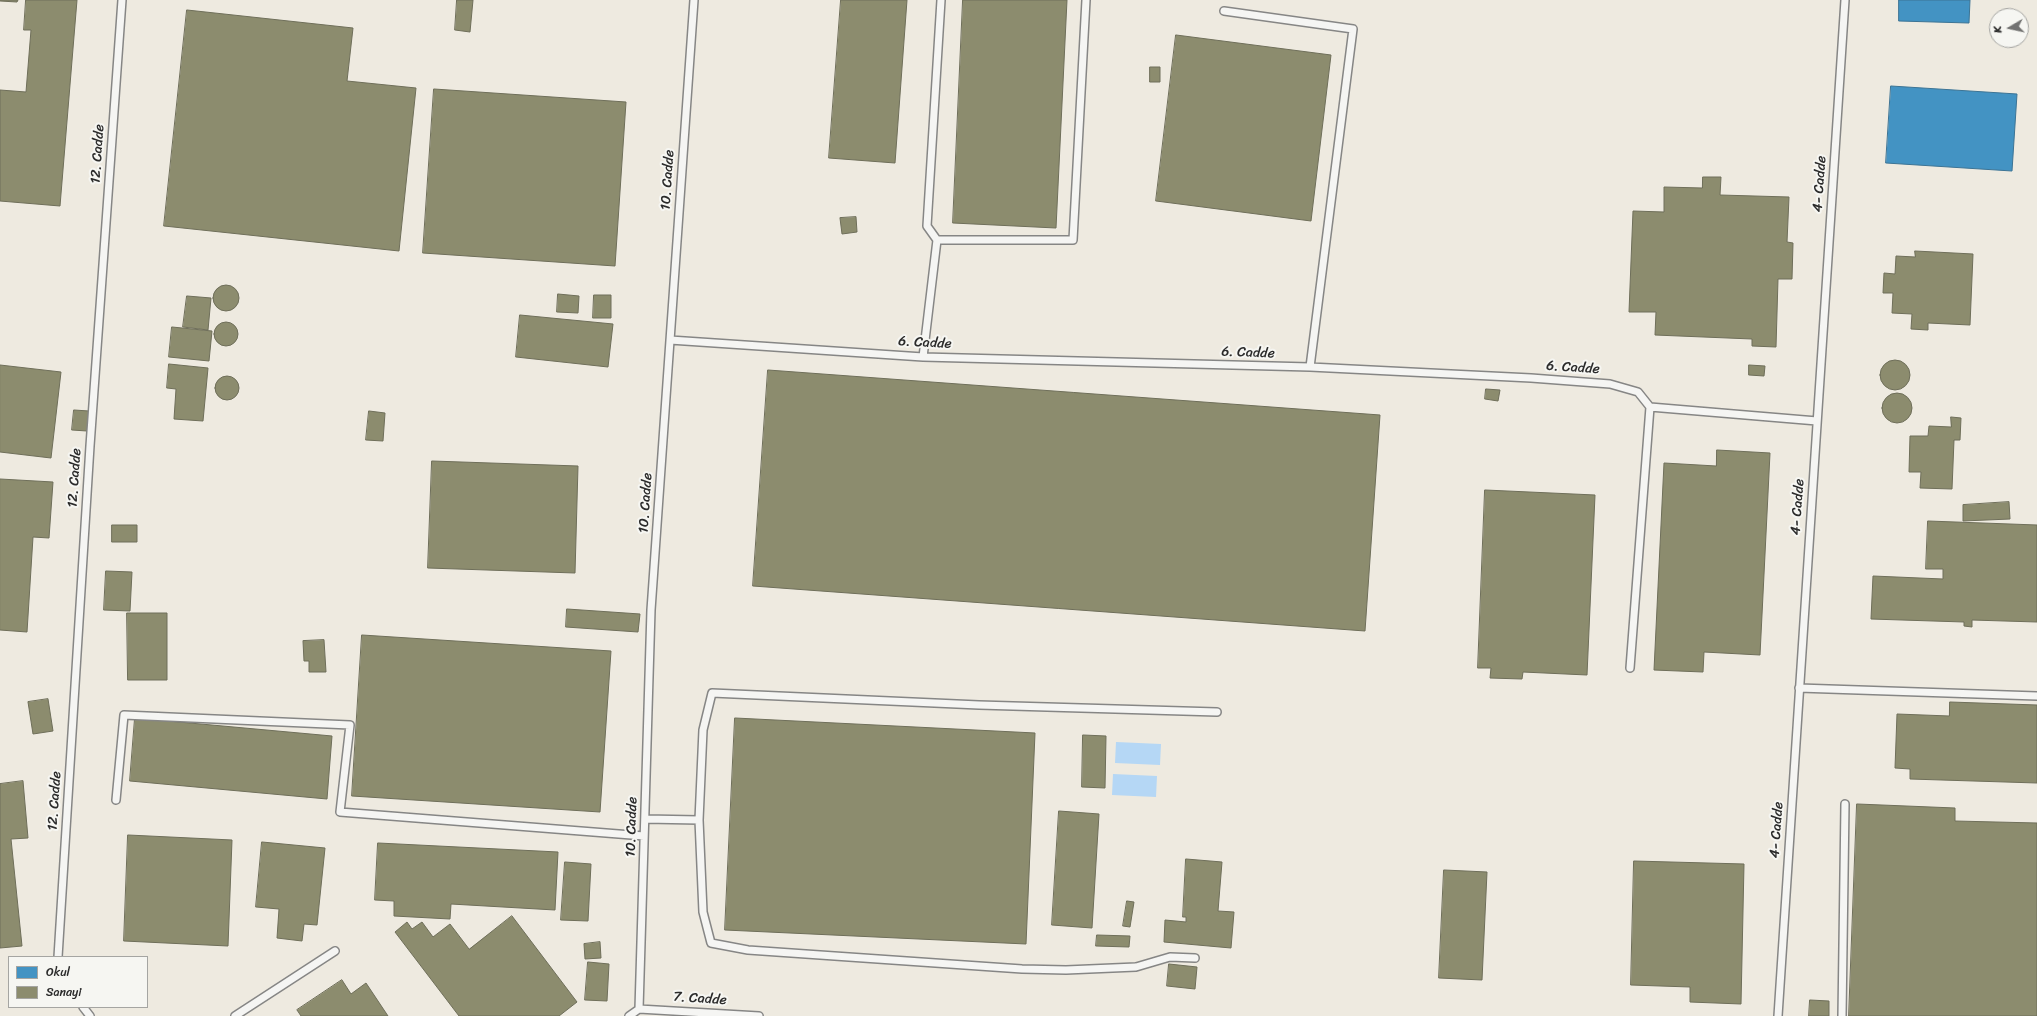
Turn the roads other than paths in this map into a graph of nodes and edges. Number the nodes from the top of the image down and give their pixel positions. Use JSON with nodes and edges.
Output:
{"nodes":[{"id":1,"x":122,"y":0,"type":"edge"},
{"id":2,"x":694,"y":0,"type":"edge"},
{"id":3,"x":941,"y":0,"type":"edge"},
{"id":4,"x":1086,"y":0,"type":"edge"},
{"id":5,"x":1845,"y":0,"type":"edge"},
{"id":6,"x":1224,"y":12,"type":"dead end"},
{"id":7,"x":937,"y":240,"type":"junction"},
{"id":8,"x":670,"y":340,"type":"junction"},
{"id":9,"x":923,"y":357,"type":"junction"},
{"id":10,"x":1310,"y":367,"type":"junction"},
{"id":11,"x":1650,"y":407,"type":"junction"},
{"id":12,"x":1817,"y":421,"type":"junction"},
{"id":13,"x":1630,"y":668,"type":"dead end"},
{"id":14,"x":1799,"y":688,"type":"junction"},
{"id":15,"x":2037,"y":696,"type":"edge"},
{"id":16,"x":1217,"y":712,"type":"dead end"},
{"id":17,"x":116,"y":800,"type":"dead end"},
{"id":18,"x":1845,"y":804,"type":"dead end"},
{"id":19,"x":645,"y":819,"type":"junction"},
{"id":20,"x":699,"y":820,"type":"junction"},
{"id":21,"x":644,"y":836,"type":"junction"},
{"id":22,"x":335,"y":951,"type":"dead end"},
{"id":23,"x":58,"y":956,"type":"edge"},
{"id":24,"x":1195,"y":958,"type":"dead end"},
{"id":25,"x":84,"y":1008,"type":"edge"},
{"id":26,"x":639,"y":1008,"type":"junction"},
{"id":27,"x":90,"y":1016,"type":"edge"},
{"id":28,"x":235,"y":1016,"type":"edge"},
{"id":29,"x":629,"y":1016,"type":"edge"},
{"id":30,"x":759,"y":1016,"type":"edge"},
{"id":31,"x":1778,"y":1016,"type":"edge"},
{"id":32,"x":1842,"y":1016,"type":"edge"}],
"edges":[{"from":1,"to":23,"type":"lane","name":"12. Cadde"},
{"from":2,"to":8,"type":"lane","name":"10. Cadde"},
{"from":3,"to":7,"type":"lane"},
{"from":4,"to":7,"type":"lane"},
{"from":5,"to":12,"type":"lane","name":"4- Cadde"},
{"from":6,"to":10,"type":"lane"},
{"from":7,"to":9,"type":"lane"},
{"from":8,"to":9,"type":"lane","name":"6. Cadde"},
{"from":8,"to":19,"type":"lane","name":"10. Cadde"},
{"from":9,"to":10,"type":"lane","name":"6. Cadde"},
{"from":10,"to":11,"type":"lane","name":"6. Cadde"},
{"from":11,"to":12,"type":"lane"},
{"from":11,"to":13,"type":"lane"},
{"from":12,"to":14,"type":"lane","name":"4- Cadde"},
{"from":14,"to":15,"type":"lane"},
{"from":14,"to":31,"type":"lane","name":"4- Cadde"},
{"from":16,"to":20,"type":"lane"},
{"from":17,"to":21,"type":"lane"},
{"from":18,"to":32,"type":"lane"},
{"from":19,"to":20,"type":"lane"},
{"from":19,"to":21,"type":"lane","name":"10. Cadde"},
{"from":20,"to":24,"type":"lane"},
{"from":21,"to":26,"type":"lane","name":"10. Cadde"},
{"from":22,"to":28,"type":"lane"},
{"from":25,"to":27,"type":"lane"},
{"from":26,"to":29,"type":"lane"},
{"from":26,"to":30,"type":"lane","name":"7. Cadde"}]}
